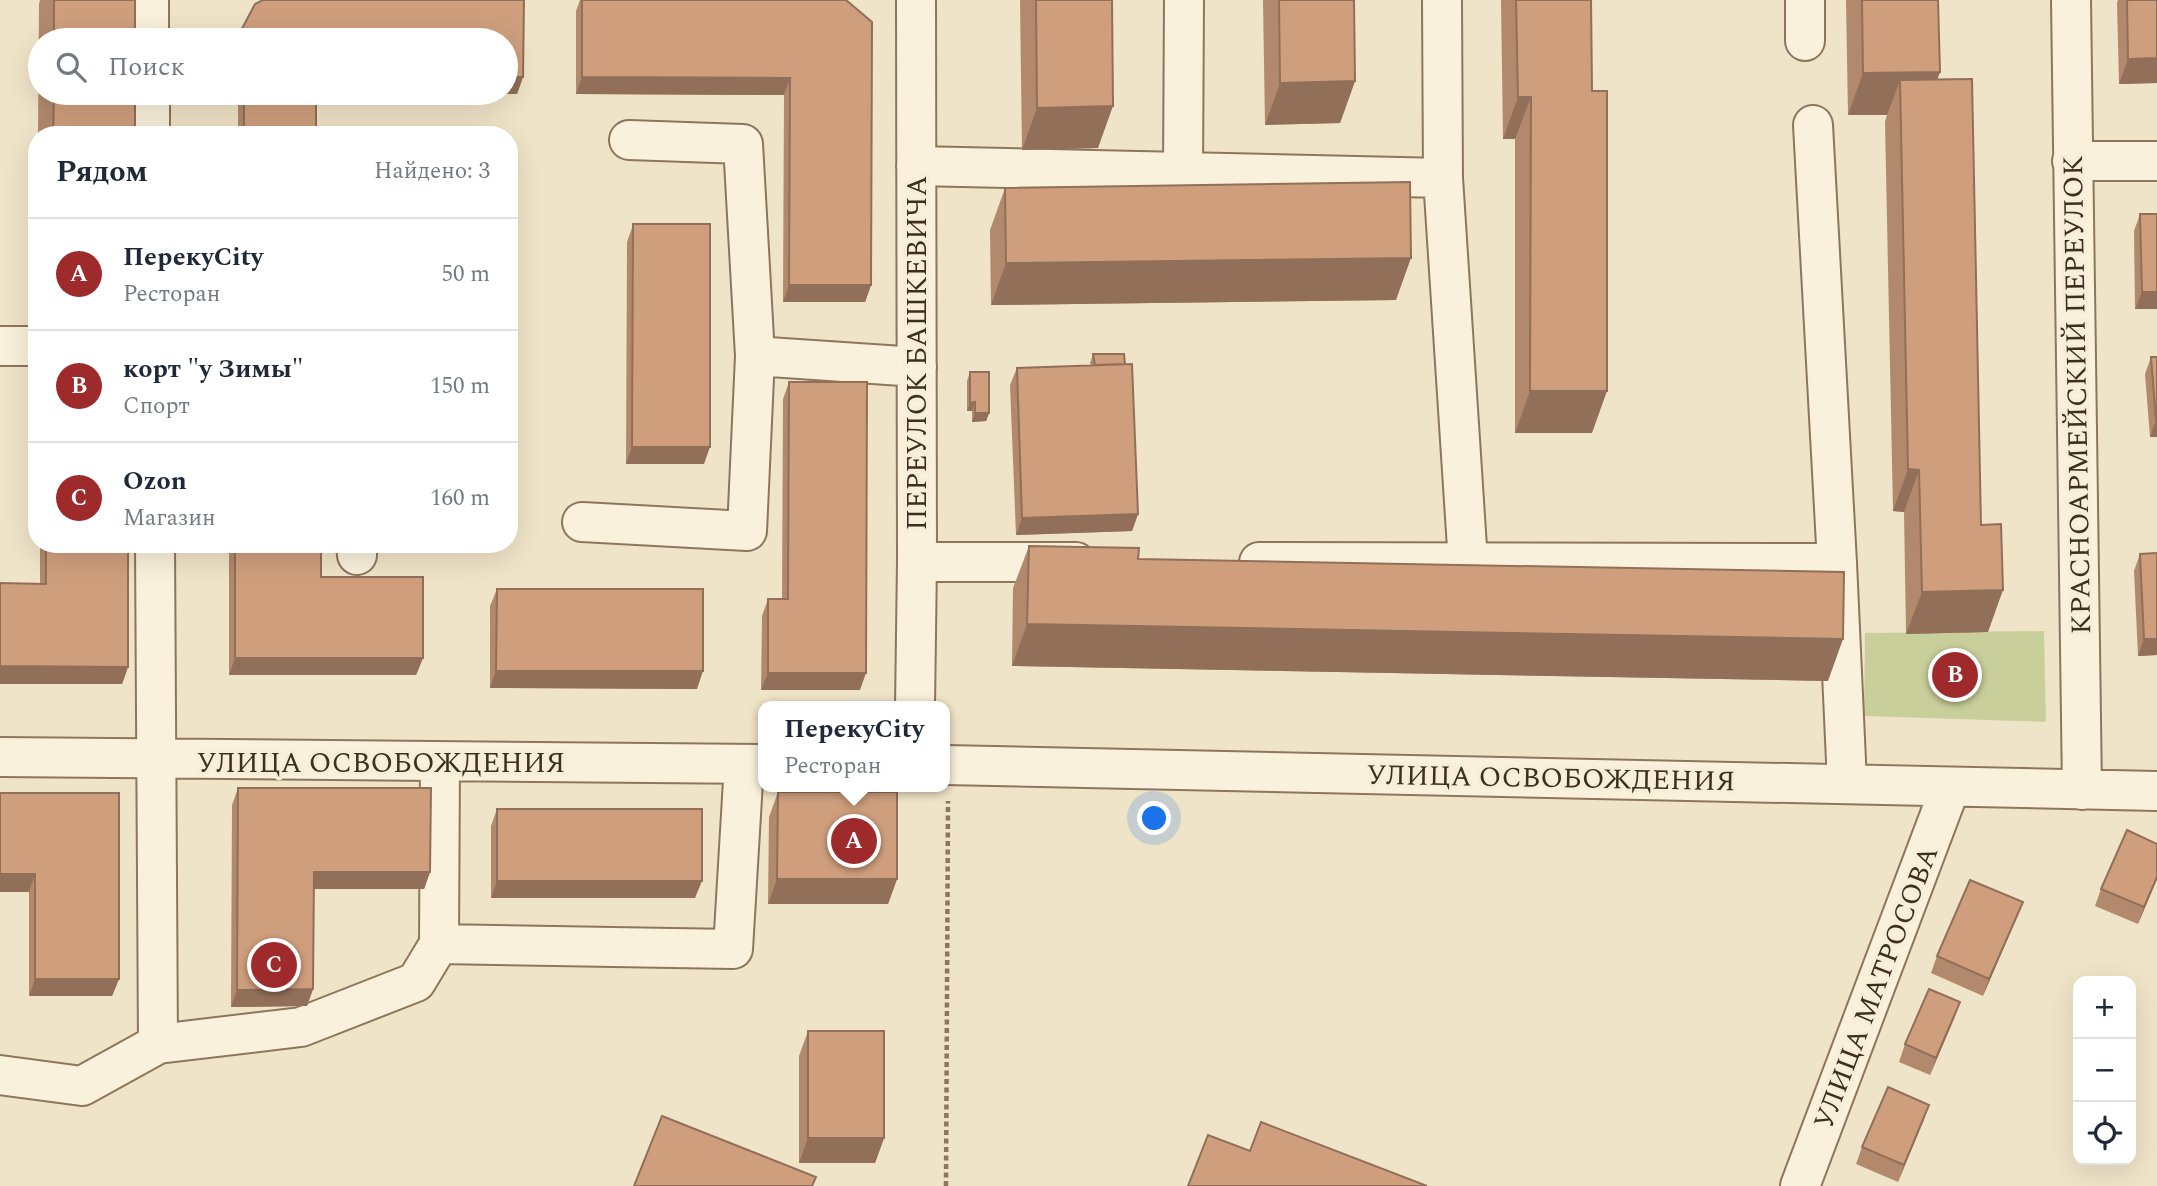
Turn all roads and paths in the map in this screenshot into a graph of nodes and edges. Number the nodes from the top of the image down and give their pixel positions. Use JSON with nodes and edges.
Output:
{"nodes":[{"id":1,"x":149,"y":0,"type":"edge"},
{"id":2,"x":916,"y":0,"type":"edge"},
{"id":3,"x":1184,"y":0,"type":"edge"},
{"id":4,"x":1442,"y":0,"type":"edge"},
{"id":5,"x":1805,"y":0,"type":"edge"},
{"id":6,"x":2071,"y":0,"type":"edge"},
{"id":7,"x":149,"y":28,"type":"edge"},
{"id":8,"x":1805,"y":41,"type":"dead end"},
{"id":9,"x":150,"y":105,"type":"edge"},
{"id":10,"x":1813,"y":125,"type":"dead end"},
{"id":11,"x":150,"y":126,"type":"edge"},
{"id":12,"x":629,"y":140,"type":"dead end"},
{"id":13,"x":2072,"y":161,"type":"junction"},
{"id":14,"x":2157,"y":161,"type":"edge"},
{"id":15,"x":916,"y":166,"type":"junction"},
{"id":16,"x":1183,"y":173,"type":"junction"},
{"id":17,"x":1443,"y":178,"type":"junction"},
{"id":18,"x":0,"y":346,"type":"edge"},
{"id":19,"x":28,"y":346,"type":"edge"},
{"id":20,"x":755,"y":356,"type":"junction"},
{"id":21,"x":917,"y":367,"type":"junction"},
{"id":22,"x":582,"y":522,"type":"dead end"},
{"id":23,"x":155,"y":553,"type":"edge"},
{"id":24,"x":917,"y":562,"type":"junction"},
{"id":25,"x":1110,"y":562,"type":"edge"},
{"id":26,"x":1220,"y":562,"type":"edge"},
{"id":27,"x":1468,"y":562,"type":"junction"},
{"id":28,"x":1837,"y":563,"type":"junction"},
{"id":29,"x":915,"y":701,"type":"edge"},
{"id":30,"x":0,"y":757,"type":"edge"},
{"id":31,"x":157,"y":760,"type":"junction"},
{"id":32,"x":440,"y":762,"type":"junction"},
{"id":33,"x":753,"y":764,"type":"edge"},
{"id":34,"x":950,"y":765,"type":"edge"},
{"id":35,"x":1847,"y":783,"type":"junction"},
{"id":36,"x":1950,"y":788,"type":"junction"},
{"id":37,"x":2082,"y":790,"type":"junction"},
{"id":38,"x":2157,"y":791,"type":"edge"},
{"id":39,"x":947,"y":792,"type":"edge"},
{"id":40,"x":439,"y":944,"type":"junction"},
{"id":41,"x":158,"y":1044,"type":"junction"},
{"id":42,"x":0,"y":1075,"type":"edge"},
{"id":43,"x":946,"y":1186,"type":"edge"},
{"id":44,"x":1800,"y":1186,"type":"edge"}],
"edges":[{"from":1,"to":7,"type":"street"},
{"from":2,"to":15,"type":"street","name":"ПЕРЕУЛОК БАШКЕВИЧА"},
{"from":3,"to":16,"type":"street"},
{"from":4,"to":17,"type":"street"},
{"from":5,"to":8,"type":"street"},
{"from":6,"to":13,"type":"street","name":"КРАСНОАРМЕЙСКИЙ ПЕРЕУЛОК"},
{"from":9,"to":11,"type":"street"},
{"from":10,"to":28,"type":"street"},
{"from":12,"to":20,"type":"street"},
{"from":13,"to":14,"type":"street"},
{"from":13,"to":37,"type":"street","name":"КРАСНОАРМЕЙСКИЙ ПЕРЕУЛОК"},
{"from":15,"to":16,"type":"street"},
{"from":15,"to":21,"type":"street","name":"ПЕРЕУЛОК БАШКЕВИЧА"},
{"from":16,"to":17,"type":"street"},
{"from":17,"to":27,"type":"street"},
{"from":18,"to":19,"type":"street"},
{"from":20,"to":21,"type":"street"},
{"from":20,"to":22,"type":"street"},
{"from":21,"to":24,"type":"street","name":"ПЕРЕУЛОК БАШКЕВИЧА"},
{"from":23,"to":31,"type":"street"},
{"from":24,"to":25,"type":"street"},
{"from":24,"to":29,"type":"street","name":"ПЕРЕУЛОК БАШКЕВИЧА"},
{"from":26,"to":27,"type":"street"},
{"from":27,"to":28,"type":"street"},
{"from":28,"to":35,"type":"street"},
{"from":30,"to":31,"type":"street","name":"УЛИЦА ОСВОБОЖДЕНИЯ"},
{"from":31,"to":32,"type":"street","name":"УЛИЦА ОСВОБОЖДЕНИЯ"},
{"from":31,"to":41,"type":"street"},
{"from":32,"to":33,"type":"street","name":"УЛИЦА ОСВОБОЖДЕНИЯ"},
{"from":32,"to":40,"type":"street"},
{"from":33,"to":40,"type":"street"},
{"from":34,"to":35,"type":"street","name":"УЛИЦА ОСВОБОЖДЕНИЯ"},
{"from":35,"to":36,"type":"street","name":"УЛИЦА ОСВОБОЖДЕНИЯ"},
{"from":36,"to":37,"type":"street","name":"УЛИЦА ОСВОБОЖДЕНИЯ"},
{"from":36,"to":44,"type":"street","name":"УЛИЦА МАТРОСОВА"},
{"from":37,"to":38,"type":"street","name":"УЛИЦА ОСВОБОЖДЕНИЯ"},
{"from":39,"to":43,"type":"path"},
{"from":40,"to":41,"type":"street"},
{"from":41,"to":42,"type":"street"}]}
